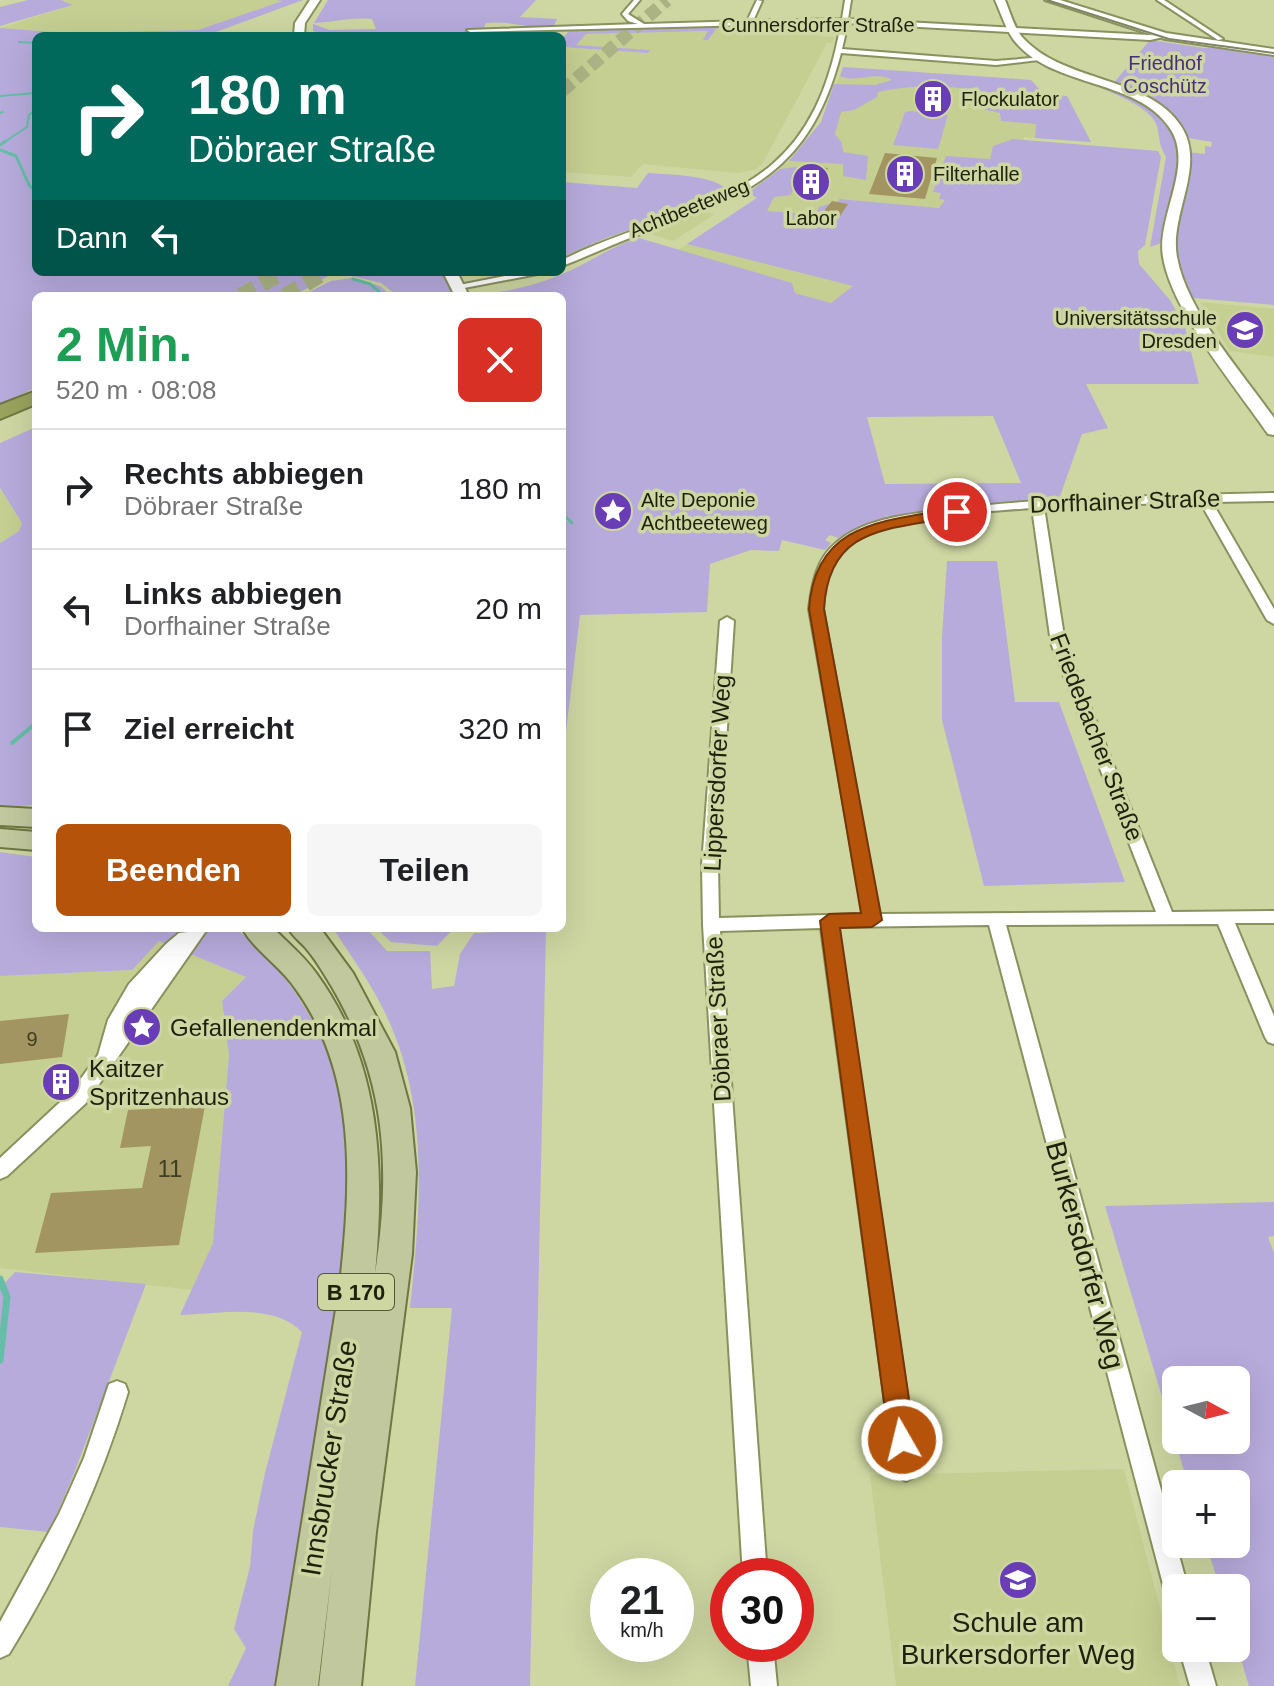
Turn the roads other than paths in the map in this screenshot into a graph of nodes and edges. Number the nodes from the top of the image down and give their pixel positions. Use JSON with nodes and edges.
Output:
{"nodes":[{"id":1,"x":315,"y":0,"type":"edge"},
{"id":2,"x":637,"y":0,"type":"edge"},
{"id":3,"x":848,"y":0,"type":"edge"},
{"id":4,"x":987,"y":0,"type":"edge"},
{"id":5,"x":1000,"y":0,"type":"edge"},
{"id":6,"x":1050,"y":0,"type":"edge"},
{"id":7,"x":1160,"y":0,"type":"edge"},
{"id":8,"x":759,"y":1,"type":"edge"},
{"id":9,"x":845,"y":21,"type":"junction"},
{"id":10,"x":749,"y":24,"type":"junction"},
{"id":11,"x":656,"y":26,"type":"junction"},
{"id":12,"x":470,"y":30,"type":"dead end"},
{"id":13,"x":1013,"y":30,"type":"junction"},
{"id":14,"x":299,"y":32,"type":"edge"},
{"id":15,"x":1165,"y":36,"type":"junction"},
{"id":16,"x":1247,"y":37,"type":"dead end"},
{"id":17,"x":1222,"y":42,"type":"junction"},
{"id":18,"x":840,"y":51,"type":"junction"},
{"id":19,"x":1274,"y":52,"type":"edge"},
{"id":20,"x":1044,"y":59,"type":"junction"},
{"id":21,"x":566,"y":261,"type":"edge"},
{"id":22,"x":526,"y":276,"type":"edge"},
{"id":23,"x":460,"y":291,"type":"edge"},
{"id":24,"x":32,"y":399,"type":"edge"},
{"id":25,"x":0,"y":413,"type":"edge"},
{"id":26,"x":32,"y":420,"type":"edge"},
{"id":27,"x":1274,"y":430,"type":"edge"},
{"id":28,"x":0,"y":434,"type":"edge"},
{"id":29,"x":1274,"y":497,"type":"edge"},
{"id":30,"x":1204,"y":499,"type":"junction"},
{"id":31,"x":1037,"y":503,"type":"junction"},
{"id":32,"x":1274,"y":620,"type":"edge"},
{"id":33,"x":727,"y":621,"type":"dead end"},
{"id":34,"x":17,"y":820,"type":"edge"},
{"id":35,"x":32,"y":837,"type":"edge"},
{"id":36,"x":1274,"y":917,"type":"edge"},
{"id":37,"x":1224,"y":918,"type":"junction"},
{"id":38,"x":1167,"y":919,"type":"junction"},
{"id":39,"x":872,"y":920,"type":"junction"},
{"id":40,"x":829,"y":921,"type":"junction"},
{"id":41,"x":996,"y":921,"type":"junction"},
{"id":42,"x":711,"y":925,"type":"junction"},
{"id":43,"x":193,"y":932,"type":"edge"},
{"id":44,"x":195,"y":932,"type":"edge"},
{"id":45,"x":261,"y":932,"type":"edge"},
{"id":46,"x":306,"y":932,"type":"edge"},
{"id":47,"x":1274,"y":1037,"type":"edge"},
{"id":48,"x":107,"y":1056,"type":"junction"},
{"id":49,"x":0,"y":1170,"type":"edge"},
{"id":50,"x":117,"y":1392,"type":"dead end"},
{"id":51,"x":906,"y":1469,"type":"dead end"},
{"id":52,"x":754,"y":1558,"type":"edge"},
{"id":53,"x":1172,"y":1574,"type":"edge"},
{"id":54,"x":0,"y":1645,"type":"edge"},
{"id":55,"x":762,"y":1662,"type":"edge"},
{"id":56,"x":1196,"y":1662,"type":"edge"},
{"id":57,"x":297,"y":1686,"type":"edge"},
{"id":58,"x":340,"y":1686,"type":"edge"},
{"id":59,"x":764,"y":1686,"type":"edge"},
{"id":60,"x":1203,"y":1686,"type":"edge"}],
"edges":[{"from":1,"to":14,"type":"street"},
{"from":2,"to":11,"type":"street"},
{"from":3,"to":9,"type":"street","name":"Achtbeeteweg"},
{"from":4,"to":5,"type":"street"},
{"from":5,"to":13,"type":"street"},
{"from":6,"to":15,"type":"street"},
{"from":7,"to":17,"type":"street"},
{"from":8,"to":10,"type":"street"},
{"from":9,"to":10,"type":"street","name":"Cunnersdorfer Straße"},
{"from":9,"to":13,"type":"street","name":"Cunnersdorfer Straße"},
{"from":9,"to":18,"type":"street","name":"Achtbeeteweg"},
{"from":10,"to":11,"type":"street","name":"Cunnersdorfer Straße"},
{"from":11,"to":12,"type":"street","name":"Cunnersdorfer Straße"},
{"from":13,"to":15,"type":"street","name":"Cunnersdorfer Straße"},
{"from":13,"to":20,"type":"street"},
{"from":15,"to":17,"type":"street"},
{"from":16,"to":17,"type":"street"},
{"from":17,"to":19,"type":"street"},
{"from":18,"to":20,"type":"street"},
{"from":18,"to":21,"type":"street","name":"Achtbeeteweg"},
{"from":20,"to":27,"type":"street"},
{"from":22,"to":23,"type":"street"},
{"from":24,"to":25,"type":"highway"},
{"from":26,"to":28,"type":"highway"},
{"from":29,"to":30,"type":"street","name":"Dorfhainer Straße"},
{"from":30,"to":31,"type":"street","name":"Dorfhainer Straße"},
{"from":30,"to":32,"type":"street"},
{"from":31,"to":38,"type":"street","name":"Friedebacher Straße"},
{"from":31,"to":39,"type":"street","name":"Dorfhainer Straße"},
{"from":33,"to":42,"type":"street","name":"Lippersdorfer Weg"},
{"from":34,"to":35,"type":"main road"},
{"from":36,"to":37,"type":"street","name":"Döbraer Straße"},
{"from":37,"to":38,"type":"street","name":"Döbraer Straße"},
{"from":37,"to":47,"type":"street"},
{"from":38,"to":41,"type":"street","name":"Döbraer Straße"},
{"from":39,"to":40,"type":"street","name":"Döbraer Straße"},
{"from":39,"to":41,"type":"street","name":"Döbraer Straße"},
{"from":40,"to":42,"type":"street","name":"Döbraer Straße"},
{"from":40,"to":51,"type":"street"},
{"from":41,"to":53,"type":"street","name":"Burkersdorfer Weg"},
{"from":42,"to":52,"type":"street","name":"Döbraer Straße"},
{"from":43,"to":48,"type":"street"},
{"from":44,"to":48,"type":"street"},
{"from":45,"to":57,"type":"main road","name":"Innsbrucker Straße","number":"B 170"},
{"from":46,"to":58,"type":"main road","name":"Innsbrucker Straße","number":"B 170"},
{"from":48,"to":49,"type":"street"},
{"from":50,"to":54,"type":"street"},
{"from":55,"to":59,"type":"street"},
{"from":56,"to":60,"type":"street"}]}
